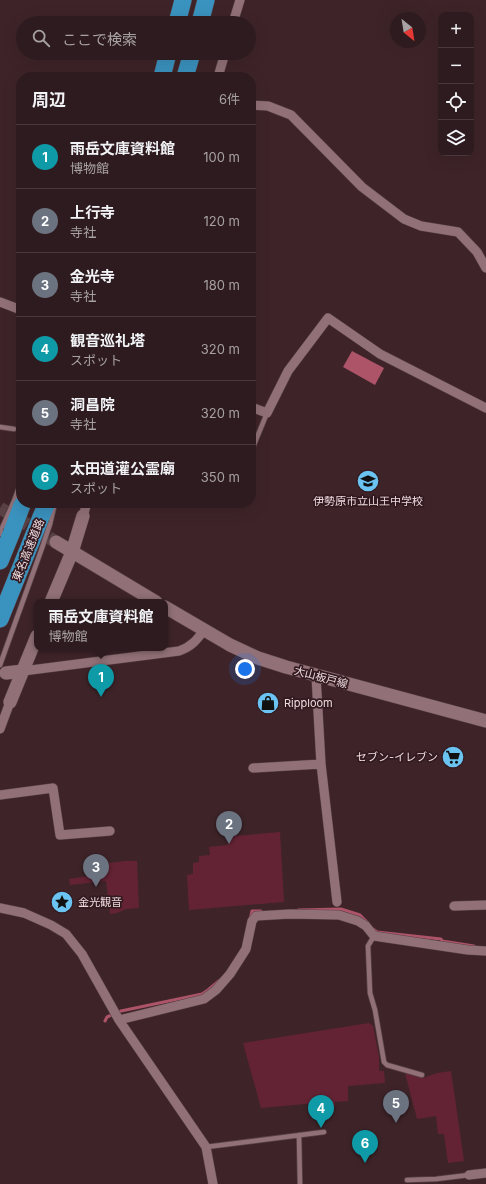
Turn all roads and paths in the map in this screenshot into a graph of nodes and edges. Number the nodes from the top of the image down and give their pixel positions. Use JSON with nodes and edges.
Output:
{"nodes":[{"id":1,"x":183,"y":0,"type":"edge"},
{"id":2,"x":206,"y":0,"type":"edge"},
{"id":3,"x":240,"y":0,"type":"edge"},
{"id":4,"x":179,"y":16,"type":"edge"},
{"id":5,"x":202,"y":16,"type":"edge"},
{"id":6,"x":235,"y":16,"type":"edge"},
{"id":7,"x":166,"y":60,"type":"edge"},
{"id":8,"x":190,"y":60,"type":"edge"},
{"id":9,"x":223,"y":60,"type":"edge"},
{"id":10,"x":163,"y":72,"type":"edge"},
{"id":11,"x":186,"y":72,"type":"edge"},
{"id":12,"x":219,"y":72,"type":"edge"},
{"id":13,"x":256,"y":105,"type":"edge"},
{"id":14,"x":486,"y":268,"type":"edge"},
{"id":15,"x":0,"y":302,"type":"edge"},
{"id":16,"x":16,"y":308,"type":"edge"},
{"id":17,"x":256,"y":408,"type":"edge"},
{"id":18,"x":486,"y":408,"type":"edge"},
{"id":19,"x":267,"y":414,"type":"junction"},
{"id":20,"x":0,"y":427,"type":"edge"},
{"id":21,"x":14,"y":429,"type":"dead end"},
{"id":22,"x":256,"y":440,"type":"edge"},
{"id":23,"x":16,"y":508,"type":"edge"},
{"id":24,"x":86,"y":508,"type":"edge"},
{"id":25,"x":46,"y":514,"type":"edge"},
{"id":26,"x":83,"y":516,"type":"joint"},
{"id":27,"x":5,"y":531,"type":"edge"},
{"id":28,"x":56,"y":542,"type":"tunnel mouth"},
{"id":29,"x":37,"y":545,"type":"junction"},
{"id":30,"x":72,"y":552,"type":"junction"},
{"id":31,"x":0,"y":561,"type":"edge"},
{"id":32,"x":52,"y":599,"type":"edge"},
{"id":33,"x":151,"y":599,"type":"edge"},
{"id":34,"x":168,"y":609,"type":"edge"},
{"id":35,"x":0,"y":619,"type":"edge"},
{"id":36,"x":204,"y":630,"type":"junction"},
{"id":37,"x":34,"y":644,"type":"edge"},
{"id":38,"x":3,"y":669,"type":"edge"},
{"id":39,"x":23,"y":671,"type":"junction"},
{"id":40,"x":316,"y":676,"type":"junction"},
{"id":41,"x":10,"y":702,"type":"joint"},
{"id":42,"x":486,"y":721,"type":"edge"},
{"id":43,"x":0,"y":729,"type":"edge"},
{"id":44,"x":321,"y":764,"type":"junction"},
{"id":45,"x":253,"y":768,"type":"dead end"},
{"id":46,"x":0,"y":795,"type":"edge"},
{"id":47,"x":110,"y":831,"type":"dead end"},
{"id":48,"x":337,"y":902,"type":"dead end"},
{"id":49,"x":486,"y":905,"type":"edge"},
{"id":50,"x":454,"y":906,"type":"dead end"},
{"id":51,"x":0,"y":908,"type":"edge"},
{"id":52,"x":374,"y":936,"type":"junction"},
{"id":53,"x":486,"y":951,"type":"edge"},
{"id":54,"x":117,"y":1015,"type":"junction"},
{"id":55,"x":422,"y":1075,"type":"dead end"},
{"id":56,"x":324,"y":1132,"type":"dead end"},
{"id":57,"x":299,"y":1136,"type":"junction"},
{"id":58,"x":206,"y":1147,"type":"junction"},
{"id":59,"x":486,"y":1173,"type":"edge"},
{"id":60,"x":469,"y":1175,"type":"joint"},
{"id":61,"x":407,"y":1180,"type":"dead end"},
{"id":62,"x":436,"y":1182,"type":"edge"},
{"id":63,"x":213,"y":1184,"type":"edge"},
{"id":64,"x":300,"y":1184,"type":"edge"}],
"edges":[{"from":1,"to":4,"type":"highway"},
{"from":2,"to":5,"type":"highway"},
{"from":3,"to":6,"type":"street"},
{"from":7,"to":10,"type":"highway"},
{"from":8,"to":11,"type":"highway"},
{"from":9,"to":12,"type":"street"},
{"from":13,"to":14,"type":"street"},
{"from":15,"to":16,"type":"street"},
{"from":17,"to":19,"type":"street"},
{"from":18,"to":19,"type":"street"},
{"from":19,"to":22,"type":"lane"},
{"from":20,"to":21,"type":"lane"},
{"from":23,"to":27,"type":"highway","name":"東名高速道路","bridge":true},
{"from":24,"to":26,"type":"street"},
{"from":25,"to":29,"type":"highway","name":"東名高速道路","bridge":true},
{"from":26,"to":30,"type":"main road"},
{"from":27,"to":31,"type":"highway","name":"東名高速道路"},
{"from":28,"to":30,"type":"main road"},
{"from":29,"to":35,"type":"highway","name":"東名高速道路"},
{"from":29,"to":38,"type":"lane"},
{"from":30,"to":32,"type":"main road"},
{"from":30,"to":33,"type":"main road"},
{"from":34,"to":36,"type":"main road","name":"大山板戸線"},
{"from":36,"to":39,"type":"street"},
{"from":36,"to":40,"type":"main road","name":"大山板戸線"},
{"from":37,"to":39,"type":"main road"},
{"from":38,"to":39,"type":"main road"},
{"from":39,"to":41,"type":"main road"},
{"from":40,"to":42,"type":"main road","name":"大山板戸線"},
{"from":40,"to":44,"type":"street"},
{"from":41,"to":43,"type":"street"},
{"from":44,"to":45,"type":"street"},
{"from":44,"to":48,"type":"street"},
{"from":46,"to":47,"type":"street"},
{"from":49,"to":50,"type":"street"},
{"from":51,"to":54,"type":"street"},
{"from":52,"to":53,"type":"street"},
{"from":52,"to":54,"type":"street"},
{"from":52,"to":55,"type":"lane"},
{"from":54,"to":58,"type":"street"},
{"from":56,"to":57,"type":"lane"},
{"from":57,"to":58,"type":"lane"},
{"from":57,"to":64,"type":"lane"},
{"from":58,"to":63,"type":"street"},
{"from":59,"to":60,"type":"street"},
{"from":60,"to":62,"type":"lane"},
{"from":61,"to":62,"type":"lane"}]}
